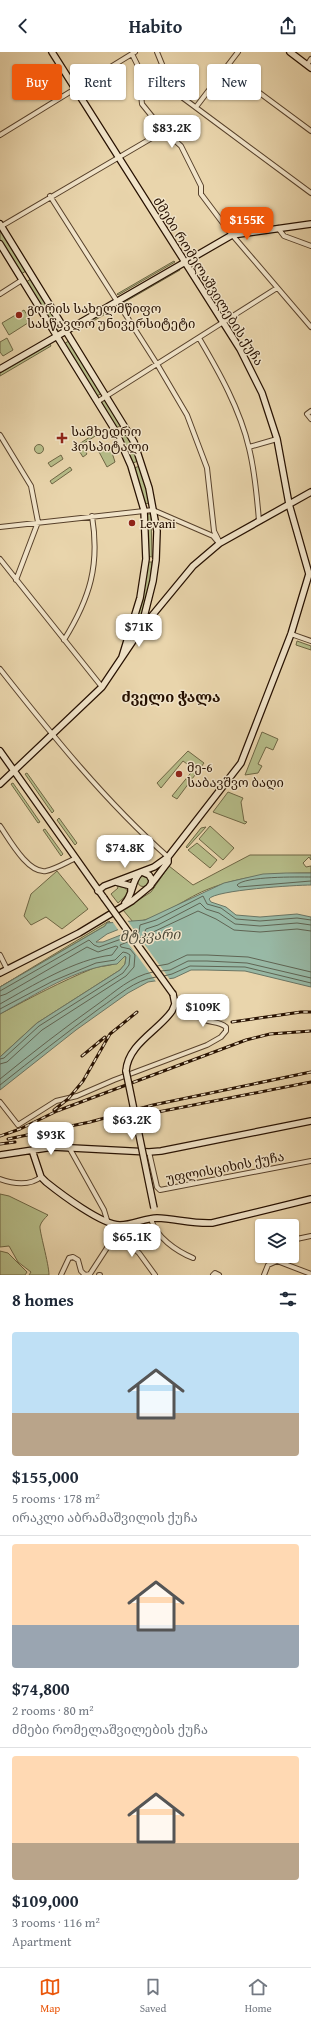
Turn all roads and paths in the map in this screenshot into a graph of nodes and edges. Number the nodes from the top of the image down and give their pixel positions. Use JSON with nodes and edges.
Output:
{"nodes":[{"id":1,"x":52,"y":52,"type":"edge"},
{"id":2,"x":157,"y":52,"type":"edge"},
{"id":3,"x":238,"y":52,"type":"edge"},
{"id":4,"x":290,"y":52,"type":"edge"},
{"id":5,"x":134,"y":53,"type":"edge"},
{"id":6,"x":311,"y":59,"type":"edge"},
{"id":7,"x":116,"y":64,"type":"edge"},
{"id":8,"x":229,"y":64,"type":"edge"},
{"id":9,"x":309,"y":66,"type":"edge"},
{"id":10,"x":70,"y":80,"type":"edge"},
{"id":11,"x":70,"y":93,"type":"edge"},
{"id":12,"x":207,"y":93,"type":"edge"},
{"id":13,"x":261,"y":94,"type":"edge"},
{"id":14,"x":83,"y":100,"type":"edge"},
{"id":15,"x":196,"y":107,"type":"junction"},
{"id":16,"x":311,"y":131,"type":"edge"},
{"id":17,"x":0,"y":135,"type":"edge"},
{"id":18,"x":157,"y":135,"type":"dead end"},
{"id":19,"x":118,"y":156,"type":"junction"},
{"id":20,"x":311,"y":193,"type":"edge"},
{"id":21,"x":50,"y":196,"type":"junction"},
{"id":22,"x":311,"y":224,"type":"edge"},
{"id":23,"x":0,"y":226,"type":"edge"},
{"id":24,"x":278,"y":228,"type":"junction"},
{"id":25,"x":232,"y":235,"type":"junction"},
{"id":26,"x":0,"y":244,"type":"edge"},
{"id":27,"x":311,"y":246,"type":"edge"},
{"id":28,"x":184,"y":262,"type":"junction"},
{"id":29,"x":22,"y":280,"type":"junction"},
{"id":30,"x":277,"y":288,"type":"junction"},
{"id":31,"x":0,"y":294,"type":"edge"},
{"id":32,"x":116,"y":301,"type":"junction"},
{"id":33,"x":222,"y":323,"type":"junction"},
{"id":34,"x":311,"y":327,"type":"edge"},
{"id":35,"x":66,"y":331,"type":"junction"},
{"id":36,"x":57,"y":336,"type":"junction"},
{"id":37,"x":199,"y":338,"type":"junction"},
{"id":38,"x":157,"y":364,"type":"junction"},
{"id":39,"x":0,"y":369,"type":"edge"},
{"id":40,"x":107,"y":396,"type":"junction"},
{"id":41,"x":97,"y":402,"type":"junction"},
{"id":42,"x":311,"y":411,"type":"edge"},
{"id":43,"x":311,"y":419,"type":"edge"},
{"id":44,"x":125,"y":426,"type":"junction"},
{"id":45,"x":116,"y":432,"type":"junction"},
{"id":46,"x":0,"y":435,"type":"edge"},
{"id":47,"x":277,"y":439,"type":"junction"},
{"id":48,"x":249,"y":447,"type":"junction"},
{"id":49,"x":141,"y":463,"type":"junction"},
{"id":50,"x":131,"y":466,"type":"junction"},
{"id":51,"x":311,"y":492,"type":"edge"},
{"id":52,"x":289,"y":504,"type":"junction"},
{"id":53,"x":144,"y":510,"type":"junction"},
{"id":54,"x":153,"y":510,"type":"junction"},
{"id":55,"x":92,"y":516,"type":"junction"},
{"id":56,"x":259,"y":521,"type":"junction"},
{"id":57,"x":38,"y":522,"type":"junction"},
{"id":58,"x":0,"y":527,"type":"edge"},
{"id":59,"x":220,"y":543,"type":"junction"},
{"id":60,"x":146,"y":559,"type":"junction"},
{"id":61,"x":0,"y":560,"type":"edge"},
{"id":62,"x":156,"y":560,"type":"junction"},
{"id":63,"x":16,"y":580,"type":"junction"},
{"id":64,"x":150,"y":598,"type":"junction"},
{"id":65,"x":161,"y":604,"type":"junction"},
{"id":66,"x":133,"y":624,"type":"junction"},
{"id":67,"x":141,"y":629,"type":"junction"},
{"id":68,"x":291,"y":634,"type":"junction"},
{"id":69,"x":64,"y":640,"type":"junction"},
{"id":70,"x":311,"y":640,"type":"edge"},
{"id":71,"x":122,"y":658,"type":"junction"},
{"id":72,"x":0,"y":668,"type":"edge"},
{"id":73,"x":102,"y":687,"type":"junction"},
{"id":74,"x":52,"y":735,"type":"junction"},
{"id":75,"x":0,"y":751,"type":"edge"},
{"id":76,"x":14,"y":771,"type":"junction"},
{"id":77,"x":0,"y":784,"type":"edge"},
{"id":78,"x":0,"y":826,"type":"edge"},
{"id":79,"x":76,"y":858,"type":"junction"},
{"id":80,"x":168,"y":858,"type":"junction"},
{"id":81,"x":140,"y":873,"type":"junction"},
{"id":82,"x":116,"y":882,"type":"junction"},
{"id":83,"x":134,"y":886,"type":"junction"},
{"id":84,"x":150,"y":886,"type":"junction"},
{"id":85,"x":98,"y":891,"type":"junction"},
{"id":86,"x":122,"y":906,"type":"junction"},
{"id":87,"x":0,"y":955,"type":"edge"},
{"id":88,"x":7,"y":969,"type":"junction"},
{"id":89,"x":0,"y":973,"type":"edge"},
{"id":90,"x":175,"y":1004,"type":"junction"},
{"id":91,"x":0,"y":1102,"type":"edge"},
{"id":92,"x":311,"y":1121,"type":"edge"},
{"id":93,"x":70,"y":1149,"type":"junction"},
{"id":94,"x":32,"y":1150,"type":"junction"},
{"id":95,"x":149,"y":1152,"type":"junction"},
{"id":96,"x":0,"y":1155,"type":"edge"},
{"id":97,"x":311,"y":1161,"type":"edge"},
{"id":98,"x":41,"y":1177,"type":"junction"},
{"id":99,"x":0,"y":1179,"type":"edge"},
{"id":100,"x":311,"y":1199,"type":"edge"},
{"id":101,"x":153,"y":1219,"type":"junction"},
{"id":102,"x":106,"y":1220,"type":"junction"},
{"id":103,"x":116,"y":1224,"type":"junction"},
{"id":104,"x":116,"y":1234,"type":"junction"},
{"id":105,"x":311,"y":1236,"type":"edge"},
{"id":106,"x":299,"y":1239,"type":"edge"},
{"id":107,"x":193,"y":1258,"type":"dead end"},
{"id":108,"x":309,"y":1274,"type":"edge"},
{"id":109,"x":61,"y":1275,"type":"edge"},
{"id":110,"x":85,"y":1275,"type":"edge"},
{"id":111,"x":155,"y":1275,"type":"edge"},
{"id":112,"x":213,"y":1275,"type":"edge"},
{"id":113,"x":219,"y":1275,"type":"edge"},
{"id":114,"x":264,"y":1275,"type":"edge"}],
"edges":[{"from":1,"to":10,"type":"street","name":"ძმები რომელაშვილების ქუჩა"},
{"from":2,"to":15,"type":"street"},
{"from":3,"to":8,"type":"street"},
{"from":4,"to":9,"type":"street"},
{"from":5,"to":7,"type":"street"},
{"from":5,"to":25,"type":"street"},
{"from":6,"to":9,"type":"street"},
{"from":11,"to":17,"type":"street"},
{"from":12,"to":15,"type":"street"},
{"from":13,"to":16,"type":"street"},
{"from":14,"to":19,"type":"street","name":"ძმები რომელაშვილების ქუჩა"},
{"from":15,"to":20,"type":"street"},
{"from":18,"to":19,"type":"street"},
{"from":19,"to":21,"type":"street"},
{"from":19,"to":28,"type":"street","name":"ძმები რომელაშვილების ქუჩა"},
{"from":21,"to":23,"type":"street"},
{"from":21,"to":32,"type":"street"},
{"from":22,"to":24,"type":"street"},
{"from":23,"to":35,"type":"street"},
{"from":24,"to":25,"type":"street"},
{"from":24,"to":27,"type":"street"},
{"from":25,"to":28,"type":"street"},
{"from":25,"to":30,"type":"street"},
{"from":26,"to":29,"type":"street"},
{"from":28,"to":32,"type":"street"},
{"from":28,"to":33,"type":"street","name":"ძმები რომელაშვილების ქუჩა"},
{"from":29,"to":31,"type":"street"},
{"from":29,"to":36,"type":"street"},
{"from":30,"to":33,"type":"street"},
{"from":30,"to":34,"type":"street"},
{"from":32,"to":35,"type":"street"},
{"from":32,"to":38,"type":"street"},
{"from":33,"to":37,"type":"street"},
{"from":33,"to":47,"type":"street","name":"ძმები რომელაშვილების ქუჩა"},
{"from":35,"to":36,"type":"street"},
{"from":35,"to":40,"type":"street"},
{"from":36,"to":39,"type":"street"},
{"from":36,"to":41,"type":"street"},
{"from":37,"to":38,"type":"street"},
{"from":37,"to":48,"type":"street"},
{"from":38,"to":40,"type":"street"},
{"from":38,"to":59,"type":"street"},
{"from":40,"to":41,"type":"street"},
{"from":40,"to":44,"type":"street"},
{"from":41,"to":45,"type":"street"},
{"from":42,"to":43,"type":"street"},
{"from":44,"to":45,"type":"street"},
{"from":44,"to":49,"type":"street"},
{"from":45,"to":50,"type":"street"},
{"from":46,"to":57,"type":"street"},
{"from":47,"to":48,"type":"street"},
{"from":47,"to":52,"type":"street","name":"ძმები რომელაშვილების ქუჩა"},
{"from":48,"to":56,"type":"street"},
{"from":49,"to":50,"type":"street"},
{"from":49,"to":54,"type":"street"},
{"from":50,"to":53,"type":"street"},
{"from":51,"to":52,"type":"street"},
{"from":52,"to":56,"type":"street"},
{"from":52,"to":68,"type":"street","name":"ძმები რომელაშვილების ქუჩა"},
{"from":53,"to":54,"type":"street"},
{"from":53,"to":55,"type":"street"},
{"from":53,"to":60,"type":"street"},
{"from":54,"to":59,"type":"street"},
{"from":54,"to":62,"type":"street"},
{"from":55,"to":57,"type":"street"},
{"from":55,"to":69,"type":"street"},
{"from":56,"to":59,"type":"street"},
{"from":57,"to":58,"type":"street"},
{"from":57,"to":63,"type":"street"},
{"from":59,"to":65,"type":"street"},
{"from":60,"to":62,"type":"street"},
{"from":60,"to":66,"type":"street"},
{"from":61,"to":63,"type":"street"},
{"from":62,"to":64,"type":"street"},
{"from":63,"to":69,"type":"street"},
{"from":64,"to":65,"type":"street"},
{"from":64,"to":67,"type":"street"},
{"from":65,"to":67,"type":"street"},
{"from":66,"to":67,"type":"street"},
{"from":66,"to":71,"type":"street"},
{"from":67,"to":71,"type":"street"},
{"from":68,"to":70,"type":"street"},
{"from":68,"to":80,"type":"street","name":"ძმები რომელაშვილების ქუჩა"},
{"from":69,"to":73,"type":"street"},
{"from":71,"to":73,"type":"street"},
{"from":72,"to":74,"type":"street"},
{"from":73,"to":74,"type":"street"},
{"from":74,"to":76,"type":"street"},
{"from":74,"to":80,"type":"street"},
{"from":75,"to":76,"type":"street"},
{"from":76,"to":77,"type":"street"},
{"from":76,"to":79,"type":"street"},
{"from":78,"to":79,"type":"street"},
{"from":79,"to":85,"type":"street"},
{"from":80,"to":81,"type":"street","name":"ძმები რომელაშვილების ქუჩა"},
{"from":80,"to":84,"type":"street"},
{"from":81,"to":82,"type":"street","name":"ძმები რომელაშვილების ქუჩა"},
{"from":81,"to":83,"type":"street"},
{"from":81,"to":84,"type":"street"},
{"from":82,"to":83,"type":"street"},
{"from":82,"to":85,"type":"street","name":"ძმები რომელაშვილების ქუჩა"},
{"from":83,"to":84,"type":"street"},
{"from":83,"to":86,"type":"street"},
{"from":84,"to":86,"type":"street"},
{"from":85,"to":90,"type":"street","bridge":true},
{"from":86,"to":88,"type":"street"},
{"from":87,"to":88,"type":"street"},
{"from":88,"to":89,"type":"street"},
{"from":90,"to":91,"type":"street"},
{"from":90,"to":101,"type":"street","bridge":true},
{"from":92,"to":95,"type":"street"},
{"from":93,"to":94,"type":"street"},
{"from":93,"to":95,"type":"street"},
{"from":93,"to":102,"type":"street"},
{"from":94,"to":96,"type":"street"},
{"from":94,"to":98,"type":"street"},
{"from":95,"to":97,"type":"street","name":"უფლისციხის ქუჩა"},
{"from":98,"to":99,"type":"street"},
{"from":98,"to":102,"type":"street"},
{"from":100,"to":101,"type":"street"},
{"from":101,"to":103,"type":"street"},
{"from":101,"to":107,"type":"street"},
{"from":102,"to":103,"type":"street"},
{"from":103,"to":104,"type":"street"},
{"from":104,"to":110,"type":"street"},
{"from":104,"to":111,"type":"street"},
{"from":105,"to":106,"type":"street"},
{"from":108,"to":114,"type":"street"},
{"from":109,"to":110,"type":"street"},
{"from":112,"to":113,"type":"street"}]}
